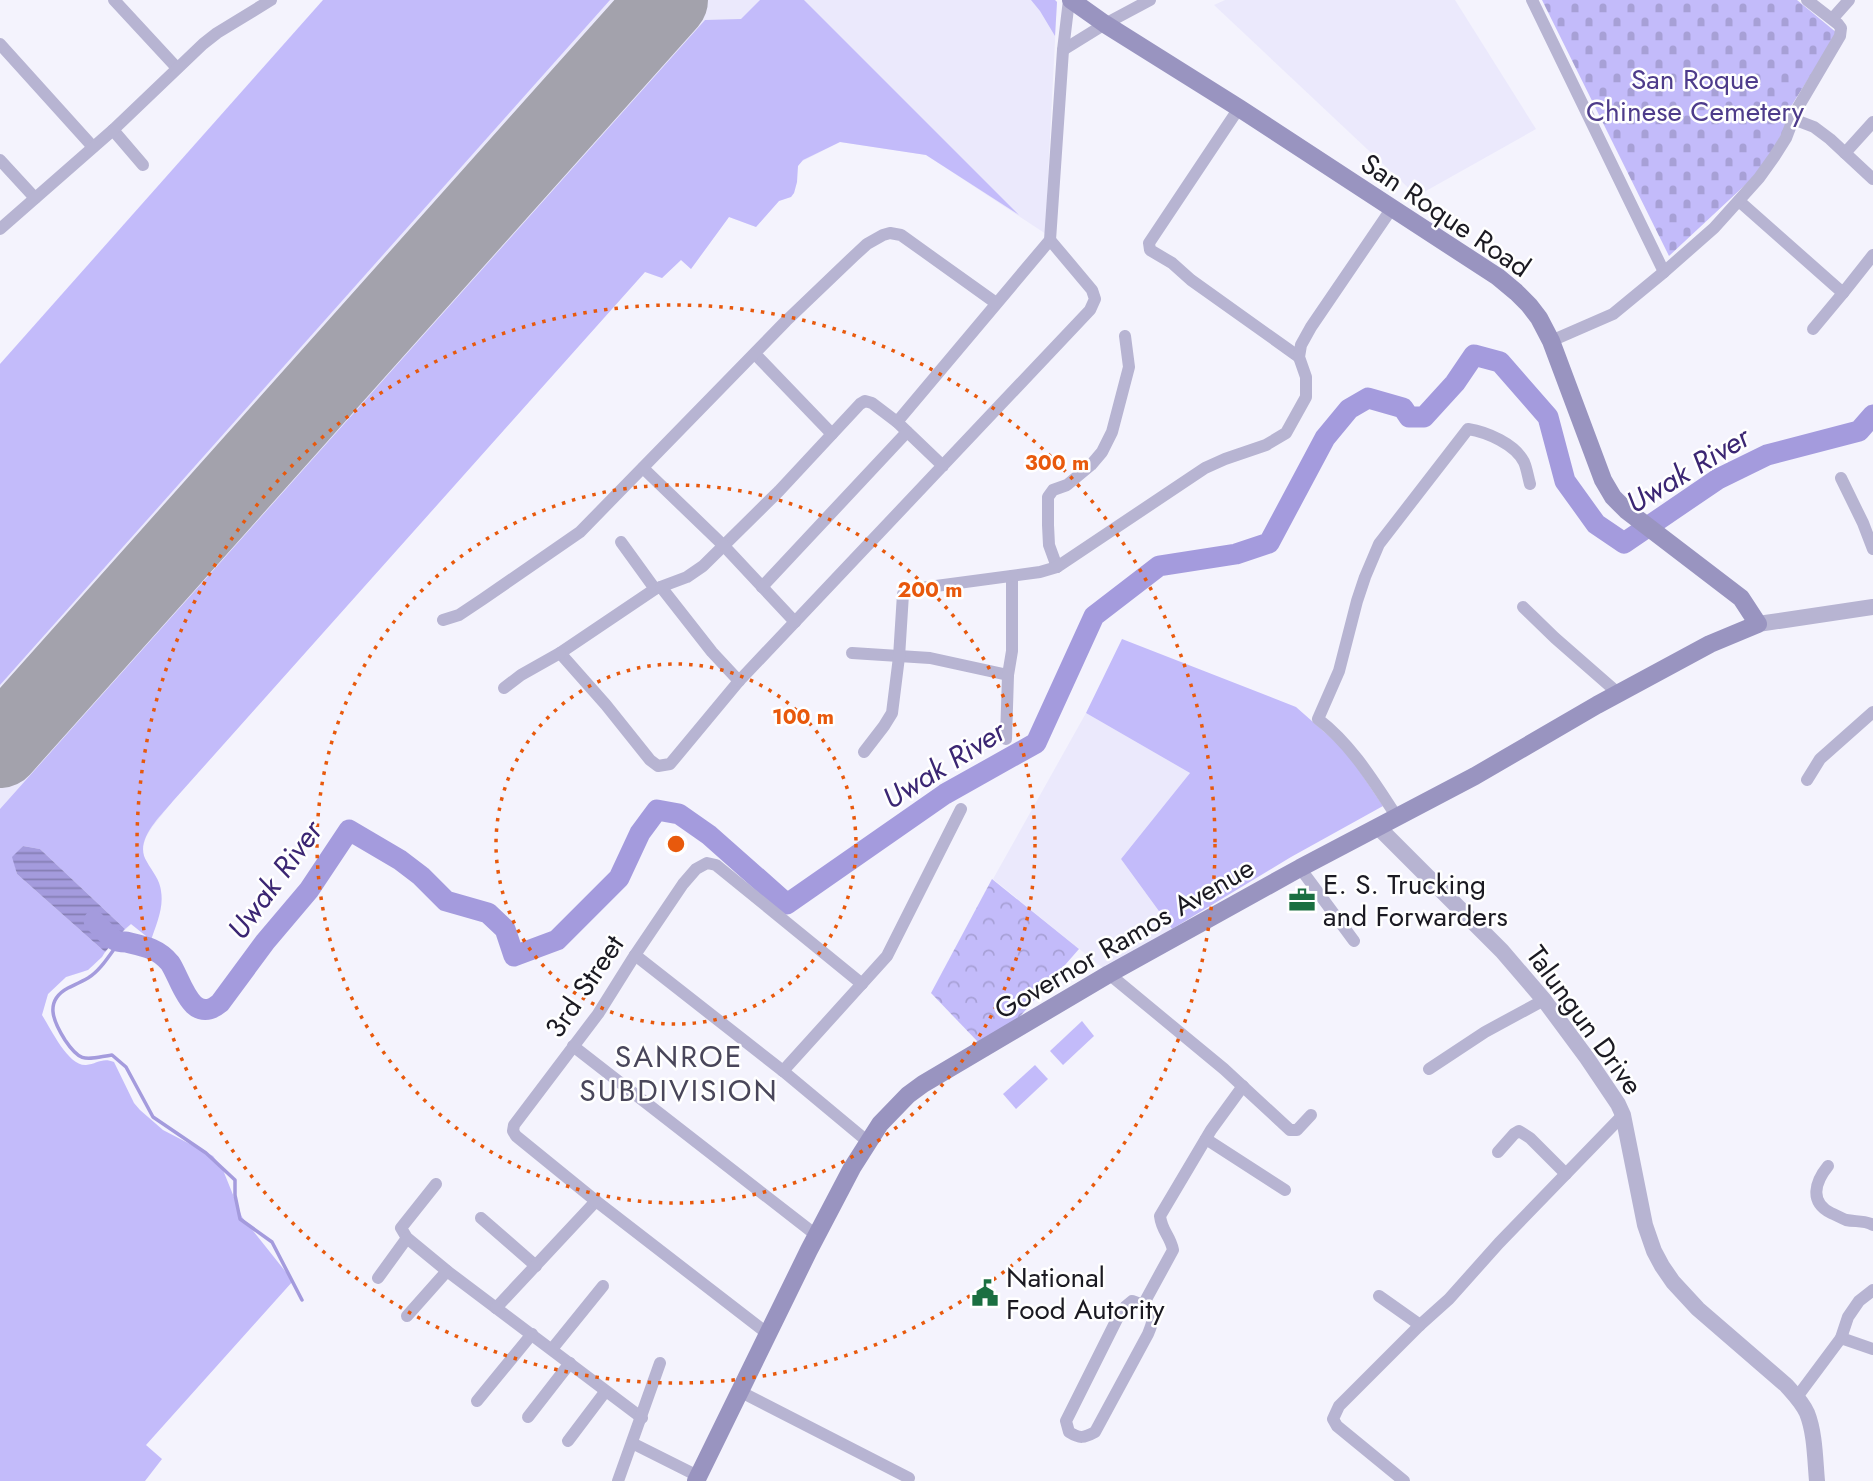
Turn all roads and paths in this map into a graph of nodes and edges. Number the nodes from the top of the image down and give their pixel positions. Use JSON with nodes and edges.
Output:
{"nodes":[{"id":1,"x":114,"y":0,"type":"edge"},
{"id":2,"x":271,"y":0,"type":"edge"},
{"id":3,"x":1070,"y":0,"type":"edge"},
{"id":4,"x":1150,"y":0,"type":"edge"},
{"id":5,"x":1532,"y":0,"type":"edge"},
{"id":6,"x":1807,"y":0,"type":"edge"},
{"id":7,"x":1849,"y":0,"type":"edge"},
{"id":8,"x":1833,"y":18,"type":"junction"},
{"id":9,"x":1105,"y":24,"type":"junction"},
{"id":10,"x":0,"y":44,"type":"edge"},
{"id":11,"x":1063,"y":50,"type":"junction"},
{"id":12,"x":177,"y":68,"type":"junction"},
{"id":13,"x":1239,"y":108,"type":"junction"},
{"id":14,"x":1793,"y":119,"type":"junction"},
{"id":15,"x":1873,"y":122,"type":"edge"},
{"id":16,"x":113,"y":130,"type":"junction"},
{"id":17,"x":93,"y":147,"type":"junction"},
{"id":18,"x":1845,"y":153,"type":"junction"},
{"id":19,"x":0,"y":160,"type":"edge"},
{"id":20,"x":143,"y":165,"type":"dead end"},
{"id":21,"x":1873,"y":179,"type":"edge"},
{"id":22,"x":35,"y":198,"type":"junction"},
{"id":23,"x":1739,"y":201,"type":"junction"},
{"id":24,"x":1392,"y":208,"type":"junction"},
{"id":25,"x":0,"y":229,"type":"edge"},
{"id":26,"x":1050,"y":240,"type":"junction"},
{"id":27,"x":1873,"y":255,"type":"edge"},
{"id":28,"x":1664,"y":272,"type":"junction"},
{"id":29,"x":1843,"y":293,"type":"junction"},
{"id":30,"x":996,"y":303,"type":"junction"},
{"id":31,"x":1813,"y":329,"type":"dead end"},
{"id":32,"x":1125,"y":336,"type":"dead end"},
{"id":33,"x":1551,"y":341,"type":"junction"},
{"id":34,"x":755,"y":354,"type":"junction"},
{"id":35,"x":1299,"y":357,"type":"junction"},
{"id":36,"x":897,"y":422,"type":"junction"},
{"id":37,"x":907,"y":432,"type":"junction"},
{"id":38,"x":832,"y":434,"type":"junction"},
{"id":39,"x":943,"y":466,"type":"junction"},
{"id":40,"x":643,"y":468,"type":"junction"},
{"id":41,"x":1841,"y":478,"type":"dead end"},
{"id":42,"x":1530,"y":484,"type":"dead end"},
{"id":43,"x":621,"y":542,"type":"dead end"},
{"id":44,"x":724,"y":546,"type":"junction"},
{"id":45,"x":1873,"y":549,"type":"edge"},
{"id":46,"x":1057,"y":567,"type":"junction"},
{"id":47,"x":1012,"y":576,"type":"junction"},
{"id":48,"x":762,"y":587,"type":"junction"},
{"id":49,"x":658,"y":588,"type":"junction"},
{"id":50,"x":1523,"y":607,"type":"dead end"},
{"id":51,"x":1873,"y":607,"type":"edge"},
{"id":52,"x":443,"y":620,"type":"dead end"},
{"id":53,"x":795,"y":622,"type":"junction"},
{"id":54,"x":1758,"y":624,"type":"junction"},
{"id":55,"x":560,"y":653,"type":"junction"},
{"id":56,"x":852,"y":653,"type":"dead end"},
{"id":57,"x":899,"y":657,"type":"junction"},
{"id":58,"x":1008,"y":675,"type":"junction"},
{"id":59,"x":739,"y":681,"type":"junction"},
{"id":60,"x":503,"y":688,"type":"dead end"},
{"id":61,"x":1619,"y":694,"type":"junction"},
{"id":62,"x":1873,"y":712,"type":"edge"},
{"id":63,"x":1006,"y":739,"type":"dead end"},
{"id":64,"x":864,"y":752,"type":"dead end"},
{"id":65,"x":1807,"y":780,"type":"dead end"},
{"id":66,"x":961,"y":809,"type":"dead end"},
{"id":67,"x":1397,"y":817,"type":"junction"},
{"id":68,"x":1377,"y":827,"type":"junction"},
{"id":69,"x":1300,"y":868,"type":"junction"},
{"id":70,"x":1354,"y":941,"type":"dead end"},
{"id":71,"x":635,"y":955,"type":"junction"},
{"id":72,"x":1108,"y":974,"type":"junction"},
{"id":73,"x":862,"y":984,"type":"junction"},
{"id":74,"x":1544,"y":1000,"type":"junction"},
{"id":75,"x":573,"y":1046,"type":"junction"},
{"id":76,"x":1429,"y":1069,"type":"dead end"},
{"id":77,"x":783,"y":1071,"type":"junction"},
{"id":78,"x":1243,"y":1086,"type":"junction"},
{"id":79,"x":1311,"y":1115,"type":"dead end"},
{"id":80,"x":1623,"y":1115,"type":"junction"},
{"id":81,"x":1206,"y":1139,"type":"junction"},
{"id":82,"x":867,"y":1141,"type":"junction"},
{"id":83,"x":1499,"y":1152,"type":"dead end"},
{"id":84,"x":1828,"y":1166,"type":"dead end"},
{"id":85,"x":1566,"y":1174,"type":"junction"},
{"id":86,"x":436,"y":1184,"type":"dead end"},
{"id":87,"x":1285,"y":1190,"type":"dead end"},
{"id":88,"x":596,"y":1201,"type":"junction"},
{"id":89,"x":481,"y":1218,"type":"dead end"},
{"id":90,"x":1873,"y":1225,"type":"edge"},
{"id":91,"x":816,"y":1235,"type":"junction"},
{"id":92,"x":407,"y":1238,"type":"junction"},
{"id":93,"x":536,"y":1266,"type":"junction"},
{"id":94,"x":447,"y":1271,"type":"junction"},
{"id":95,"x":378,"y":1278,"type":"dead end"},
{"id":96,"x":603,"y":1286,"type":"dead end"},
{"id":97,"x":1873,"y":1290,"type":"edge"},
{"id":98,"x":1379,"y":1296,"type":"dead end"},
{"id":99,"x":1143,"y":1305,"type":"junction"},
{"id":100,"x":496,"y":1308,"type":"junction"},
{"id":101,"x":407,"y":1316,"type":"dead end"},
{"id":102,"x":1420,"y":1325,"type":"junction"},
{"id":103,"x":532,"y":1334,"type":"junction"},
{"id":104,"x":768,"y":1334,"type":"junction"},
{"id":105,"x":1841,"y":1338,"type":"junction"},
{"id":106,"x":552,"y":1349,"type":"junction"},
{"id":107,"x":1873,"y":1349,"type":"edge"},
{"id":108,"x":570,"y":1363,"type":"junction"},
{"id":109,"x":660,"y":1363,"type":"dead end"},
{"id":110,"x":605,"y":1392,"type":"junction"},
{"id":111,"x":741,"y":1392,"type":"junction"},
{"id":112,"x":1797,"y":1397,"type":"junction"},
{"id":113,"x":477,"y":1401,"type":"dead end"},
{"id":114,"x":528,"y":1417,"type":"dead end"},
{"id":115,"x":642,"y":1418,"type":"junction"},
{"id":116,"x":568,"y":1441,"type":"dead end"},
{"id":117,"x":632,"y":1443,"type":"junction"},
{"id":118,"x":909,"y":1478,"type":"dead end"},
{"id":119,"x":697,"y":1479,"type":"edge"},
{"id":120,"x":618,"y":1481,"type":"edge"},
{"id":121,"x":1404,"y":1481,"type":"edge"},
{"id":122,"x":1817,"y":1481,"type":"edge"}],
"edges":[{"from":1,"to":12,"type":"street"},
{"from":2,"to":12,"type":"street"},
{"from":3,"to":9,"type":"main road","name":"San Roque Road"},
{"from":3,"to":11,"type":"street"},
{"from":4,"to":9,"type":"street"},
{"from":5,"to":28,"type":"street"},
{"from":6,"to":8,"type":"street"},
{"from":7,"to":8,"type":"street"},
{"from":8,"to":14,"type":"street"},
{"from":9,"to":11,"type":"street"},
{"from":9,"to":13,"type":"main road","name":"San Roque Road"},
{"from":10,"to":17,"type":"street"},
{"from":11,"to":26,"type":"street"},
{"from":12,"to":16,"type":"street"},
{"from":13,"to":24,"type":"main road","name":"San Roque Road"},
{"from":13,"to":35,"type":"street"},
{"from":14,"to":18,"type":"street"},
{"from":14,"to":23,"type":"street"},
{"from":15,"to":18,"type":"street"},
{"from":16,"to":17,"type":"street"},
{"from":16,"to":20,"type":"street"},
{"from":17,"to":22,"type":"street"},
{"from":18,"to":21,"type":"street"},
{"from":19,"to":22,"type":"street"},
{"from":22,"to":25,"type":"street"},
{"from":23,"to":28,"type":"street"},
{"from":23,"to":29,"type":"street"},
{"from":24,"to":33,"type":"main road","name":"San Roque Road"},
{"from":24,"to":35,"type":"street"},
{"from":26,"to":30,"type":"street"},
{"from":26,"to":39,"type":"street"},
{"from":27,"to":29,"type":"street"},
{"from":28,"to":33,"type":"street"},
{"from":29,"to":31,"type":"street"},
{"from":30,"to":34,"type":"street"},
{"from":30,"to":36,"type":"street"},
{"from":32,"to":46,"type":"street"},
{"from":33,"to":54,"type":"main road","name":"San Roque Road"},
{"from":34,"to":38,"type":"street"},
{"from":34,"to":40,"type":"street"},
{"from":35,"to":46,"type":"street"},
{"from":36,"to":37,"type":"street"},
{"from":36,"to":38,"type":"street"},
{"from":37,"to":39,"type":"street"},
{"from":37,"to":48,"type":"street"},
{"from":38,"to":44,"type":"street"},
{"from":39,"to":53,"type":"street"},
{"from":40,"to":44,"type":"street"},
{"from":40,"to":52,"type":"street"},
{"from":41,"to":45,"type":"street"},
{"from":42,"to":67,"type":"street"},
{"from":43,"to":49,"type":"street"},
{"from":44,"to":48,"type":"street"},
{"from":44,"to":49,"type":"street"},
{"from":46,"to":47,"type":"street"},
{"from":47,"to":57,"type":"street"},
{"from":47,"to":58,"type":"street"},
{"from":48,"to":53,"type":"street"},
{"from":49,"to":55,"type":"street"},
{"from":49,"to":59,"type":"street"},
{"from":50,"to":61,"type":"street"},
{"from":51,"to":54,"type":"street"},
{"from":53,"to":59,"type":"street"},
{"from":54,"to":61,"type":"main road","name":"Governor Ramos Avenue"},
{"from":55,"to":59,"type":"street"},
{"from":55,"to":60,"type":"street"},
{"from":56,"to":57,"type":"street"},
{"from":57,"to":58,"type":"street"},
{"from":57,"to":64,"type":"street"},
{"from":58,"to":63,"type":"street"},
{"from":61,"to":67,"type":"main road","name":"Governor Ramos Avenue"},
{"from":62,"to":65,"type":"street"},
{"from":66,"to":73,"type":"street"},
{"from":67,"to":68,"type":"main road","name":"Governor Ramos Avenue"},
{"from":68,"to":69,"type":"main road","name":"Governor Ramos Avenue"},
{"from":68,"to":74,"type":"street","name":"Talungun Drive"},
{"from":69,"to":70,"type":"street"},
{"from":69,"to":72,"type":"main road","name":"Governor Ramos Avenue"},
{"from":71,"to":73,"type":"street","name":"3rd Street"},
{"from":71,"to":75,"type":"street","name":"3rd Street"},
{"from":71,"to":77,"type":"street"},
{"from":72,"to":78,"type":"street"},
{"from":72,"to":82,"type":"main road","name":"Governor Ramos Avenue"},
{"from":73,"to":77,"type":"street"},
{"from":74,"to":76,"type":"street"},
{"from":74,"to":80,"type":"street","name":"Talungun Drive"},
{"from":75,"to":88,"type":"street","name":"3rd Street"},
{"from":75,"to":91,"type":"street"},
{"from":77,"to":82,"type":"street"},
{"from":78,"to":79,"type":"street"},
{"from":78,"to":81,"type":"street"},
{"from":80,"to":85,"type":"street"},
{"from":80,"to":112,"type":"street","name":"Talungun Drive"},
{"from":81,"to":87,"type":"street"},
{"from":81,"to":99,"type":"street"},
{"from":82,"to":91,"type":"main road","name":"Governor Ramos Avenue"},
{"from":83,"to":85,"type":"street"},
{"from":84,"to":90,"type":"street"},
{"from":85,"to":102,"type":"street"},
{"from":86,"to":92,"type":"street"},
{"from":88,"to":93,"type":"street"},
{"from":88,"to":104,"type":"street"},
{"from":89,"to":93,"type":"street"},
{"from":91,"to":104,"type":"main road","name":"Governor Ramos Avenue"},
{"from":92,"to":94,"type":"street"},
{"from":92,"to":95,"type":"street"},
{"from":93,"to":100,"type":"street"},
{"from":94,"to":100,"type":"street"},
{"from":94,"to":101,"type":"street"},
{"from":96,"to":106,"type":"street"},
{"from":97,"to":105,"type":"street"},
{"from":98,"to":102,"type":"street"},
{"from":99,"to":99,"type":"street"},
{"from":100,"to":103,"type":"street"},
{"from":102,"to":121,"type":"street"},
{"from":103,"to":106,"type":"street"},
{"from":103,"to":113,"type":"street"},
{"from":104,"to":111,"type":"main road","name":"Governor Ramos Avenue"},
{"from":105,"to":107,"type":"street"},
{"from":105,"to":112,"type":"street"},
{"from":106,"to":108,"type":"street"},
{"from":108,"to":110,"type":"street"},
{"from":108,"to":114,"type":"street"},
{"from":109,"to":115,"type":"street"},
{"from":110,"to":115,"type":"street"},
{"from":110,"to":116,"type":"street"},
{"from":111,"to":118,"type":"street"},
{"from":111,"to":119,"type":"main road","name":"Governor Ramos Avenue"},
{"from":112,"to":122,"type":"street","name":"Talungun Drive"},
{"from":115,"to":117,"type":"street"},
{"from":117,"to":119,"type":"street"},
{"from":117,"to":120,"type":"street"}]}
